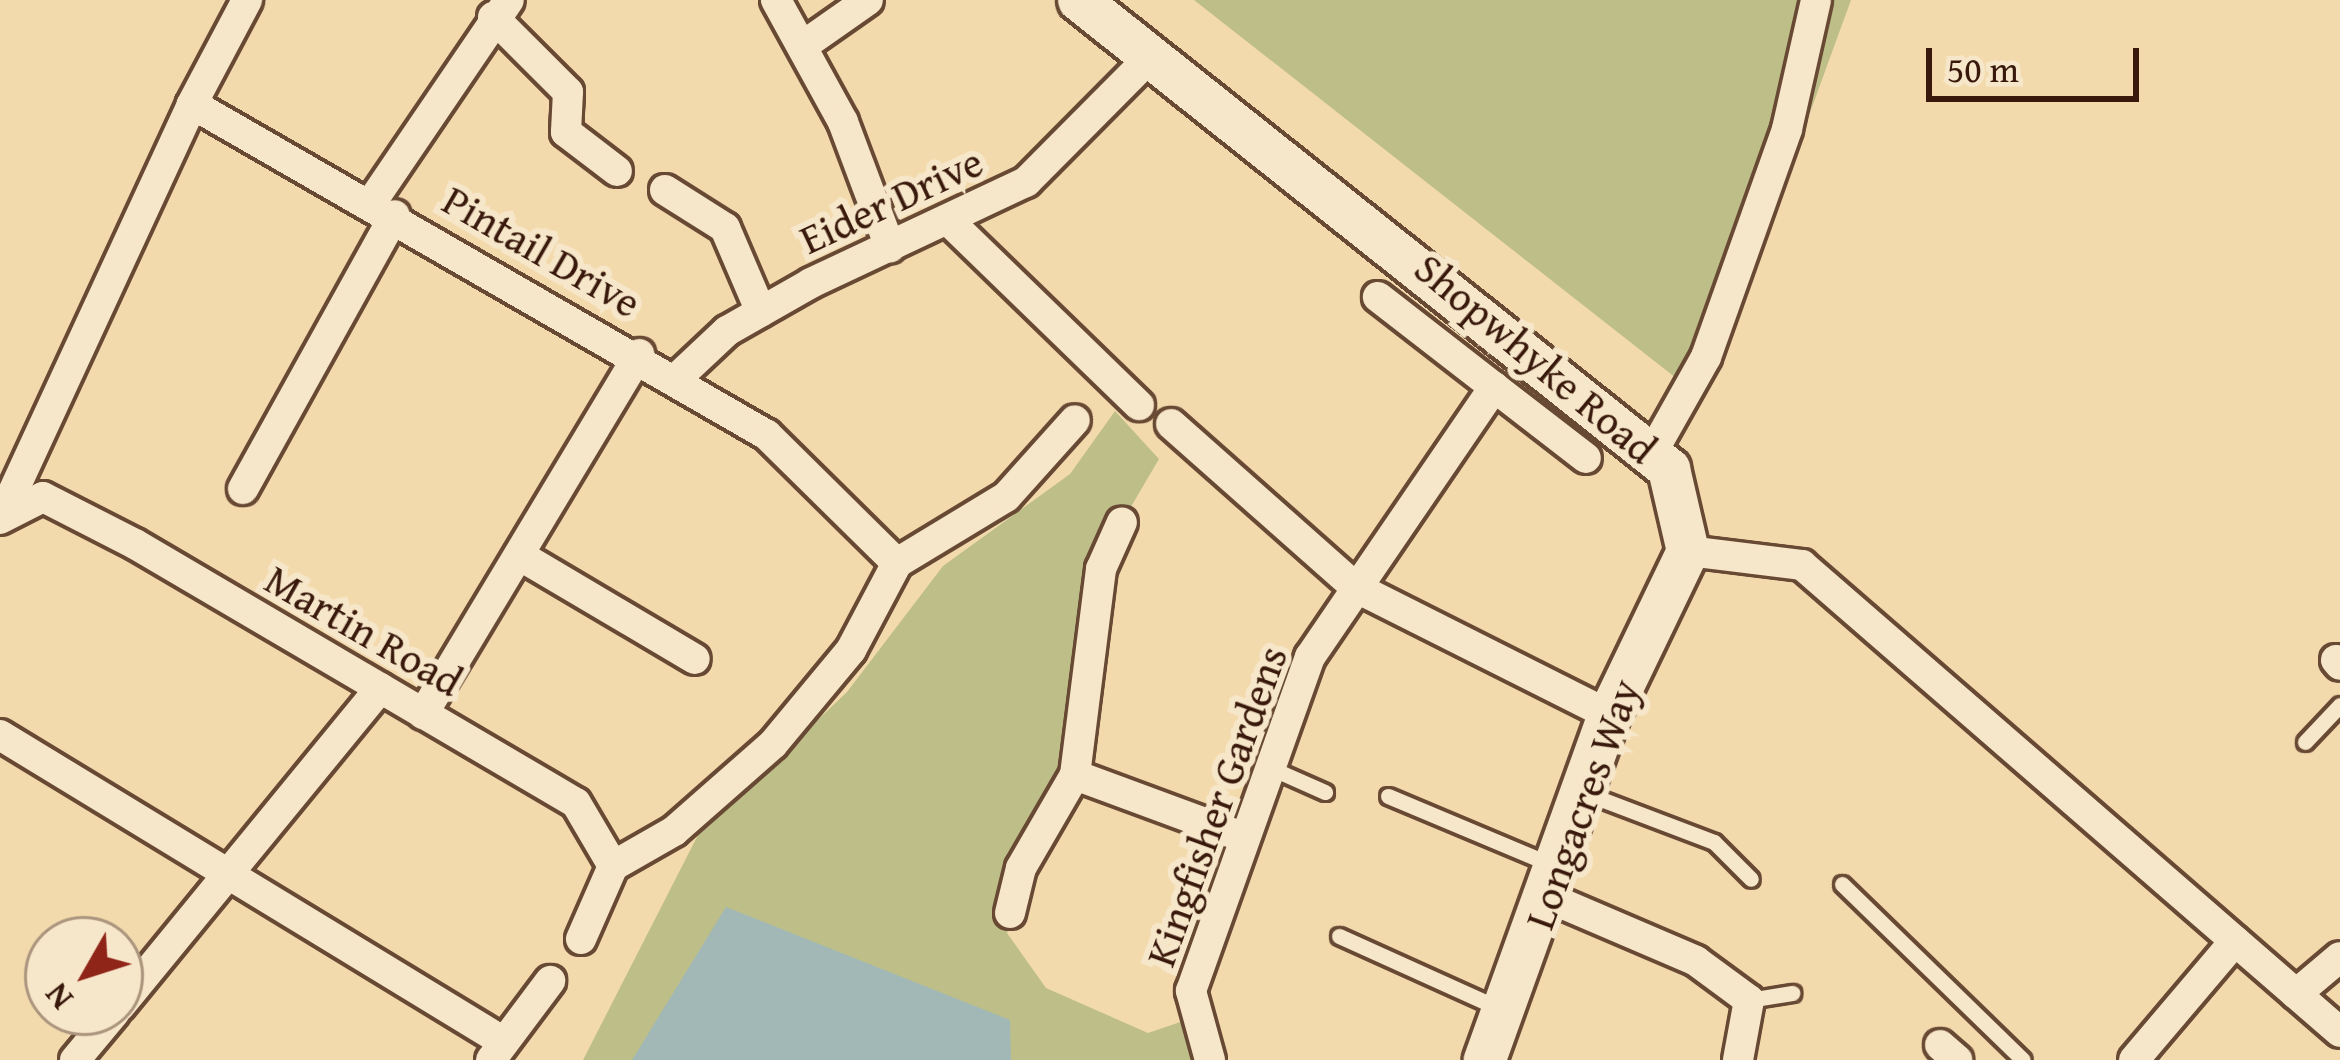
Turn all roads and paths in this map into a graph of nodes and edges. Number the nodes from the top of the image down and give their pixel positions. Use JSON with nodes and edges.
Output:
{"nodes":[{"id":1,"x":247,"y":0,"type":"edge"},
{"id":2,"x":776,"y":0,"type":"edge"},
{"id":3,"x":868,"y":0,"type":"edge"},
{"id":4,"x":1079,"y":0,"type":"edge"},
{"id":5,"x":1816,"y":0,"type":"edge"},
{"id":6,"x":501,"y":9,"type":"edge"},
{"id":7,"x":803,"y":45,"type":"junction"},
{"id":8,"x":1152,"y":55,"type":"junction"},
{"id":9,"x":192,"y":104,"type":"junction"},
{"id":10,"x":617,"y":171,"type":"dead end"},
{"id":11,"x":665,"y":190,"type":"dead end"},
{"id":12,"x":383,"y":209,"type":"junction"},
{"id":13,"x":953,"y":225,"type":"junction"},
{"id":14,"x":890,"y":247,"type":"junction"},
{"id":15,"x":1378,"y":297,"type":"dead end"},
{"id":16,"x":761,"y":312,"type":"junction"},
{"id":17,"x":639,"y":354,"type":"junction"},
{"id":18,"x":677,"y":378,"type":"junction"},
{"id":19,"x":1494,"y":386,"type":"junction"},
{"id":20,"x":1139,"y":405,"type":"dead end"},
{"id":21,"x":1075,"y":420,"type":"dead end"},
{"id":22,"x":1171,"y":424,"type":"dead end"},
{"id":23,"x":1652,"y":453,"type":"junction"},
{"id":24,"x":1586,"y":458,"type":"dead end"},
{"id":25,"x":243,"y":489,"type":"dead end"},
{"id":26,"x":0,"y":518,"type":"edge"},
{"id":27,"x":1122,"y":522,"type":"dead end"},
{"id":28,"x":1688,"y":551,"type":"junction"},
{"id":29,"x":519,"y":555,"type":"junction"},
{"id":30,"x":897,"y":563,"type":"junction"},
{"id":31,"x":1355,"y":587,"type":"junction"},
{"id":32,"x":695,"y":659,"type":"dead end"},
{"id":33,"x":380,"y":688,"type":"junction"},
{"id":34,"x":2340,"y":705,"type":"edge"},
{"id":35,"x":423,"y":714,"type":"junction"},
{"id":36,"x":1609,"y":715,"type":"junction"},
{"id":37,"x":0,"y":735,"type":"edge"},
{"id":38,"x":2305,"y":742,"type":"dead end"},
{"id":39,"x":1273,"y":769,"type":"junction"},
{"id":40,"x":1075,"y":775,"type":"junction"},
{"id":41,"x":1325,"y":792,"type":"dead end"},
{"id":42,"x":1585,"y":794,"type":"junction"},
{"id":43,"x":1388,"y":796,"type":"dead end"},
{"id":44,"x":1245,"y":838,"type":"junction"},
{"id":45,"x":614,"y":866,"type":"junction"},
{"id":46,"x":228,"y":874,"type":"junction"},
{"id":47,"x":1751,"y":879,"type":"dead end"},
{"id":48,"x":1552,"y":883,"type":"junction"},
{"id":49,"x":1842,"y":884,"type":"dead end"},
{"id":50,"x":1010,"y":913,"type":"dead end"},
{"id":51,"x":1339,"y":936,"type":"dead end"},
{"id":52,"x":580,"y":939,"type":"dead end"},
{"id":53,"x":2235,"y":940,"type":"junction"},
{"id":54,"x":2340,"y":957,"type":"edge"},
{"id":55,"x":144,"y":976,"type":"edge"},
{"id":56,"x":550,"y":981,"type":"dead end"},
{"id":57,"x":1792,"y":993,"type":"dead end"},
{"id":58,"x":2296,"y":994,"type":"junction"},
{"id":59,"x":1749,"y":1000,"type":"junction"},
{"id":60,"x":1504,"y":1011,"type":"junction"},
{"id":61,"x":2340,"y":1032,"type":"edge"},
{"id":62,"x":95,"y":1036,"type":"edge"},
{"id":63,"x":497,"y":1051,"type":"edge"},
{"id":64,"x":76,"y":1060,"type":"edge"},
{"id":65,"x":1210,"y":1060,"type":"edge"},
{"id":66,"x":1485,"y":1060,"type":"edge"},
{"id":67,"x":1738,"y":1060,"type":"edge"},
{"id":68,"x":2023,"y":1060,"type":"edge"},
{"id":69,"x":2134,"y":1060,"type":"edge"}],
"edges":[{"from":1,"to":9,"type":"street"},
{"from":2,"to":7,"type":"street"},
{"from":3,"to":7,"type":"street"},
{"from":4,"to":8,"type":"main road","name":"Shopwhyke Road"},
{"from":5,"to":23,"type":"street"},
{"from":6,"to":10,"type":"street"},
{"from":6,"to":12,"type":"street"},
{"from":7,"to":14,"type":"street"},
{"from":8,"to":13,"type":"street","name":"Eider Drive"},
{"from":8,"to":23,"type":"main road","name":"Shopwhyke Road"},
{"from":9,"to":12,"type":"street","name":"Pintail Drive"},
{"from":9,"to":26,"type":"street"},
{"from":11,"to":16,"type":"street","name":"Eider Drive"},
{"from":12,"to":17,"type":"street","name":"Pintail Drive"},
{"from":12,"to":25,"type":"street"},
{"from":13,"to":14,"type":"street","name":"Eider Drive"},
{"from":13,"to":20,"type":"street"},
{"from":14,"to":16,"type":"street","name":"Eider Drive"},
{"from":15,"to":19,"type":"street"},
{"from":16,"to":18,"type":"street","name":"Eider Drive"},
{"from":17,"to":18,"type":"street","name":"Pintail Drive"},
{"from":17,"to":29,"type":"street"},
{"from":18,"to":30,"type":"street","name":"Pintail Drive"},
{"from":19,"to":24,"type":"street"},
{"from":19,"to":31,"type":"street","name":"Kingfisher Gardens"},
{"from":21,"to":30,"type":"street"},
{"from":22,"to":31,"type":"street"},
{"from":23,"to":28,"type":"main road","name":"Shopwhyke Road"},
{"from":26,"to":33,"type":"street","name":"Martin Road"},
{"from":27,"to":40,"type":"street"},
{"from":28,"to":36,"type":"main road","name":"Longacres Way"},
{"from":28,"to":53,"type":"street"},
{"from":29,"to":32,"type":"street"},
{"from":29,"to":35,"type":"street"},
{"from":30,"to":45,"type":"street"},
{"from":31,"to":36,"type":"street"},
{"from":31,"to":39,"type":"street","name":"Kingfisher Gardens"},
{"from":33,"to":35,"type":"street","name":"Martin Road"},
{"from":33,"to":46,"type":"street"},
{"from":34,"to":38,"type":"lane"},
{"from":35,"to":45,"type":"street","name":"Martin Road"},
{"from":36,"to":42,"type":"main road","name":"Longacres Way"},
{"from":37,"to":46,"type":"street"},
{"from":39,"to":41,"type":"lane"},
{"from":39,"to":44,"type":"street","name":"Kingfisher Gardens"},
{"from":40,"to":44,"type":"street"},
{"from":40,"to":50,"type":"street"},
{"from":42,"to":47,"type":"lane"},
{"from":42,"to":48,"type":"main road","name":"Longacres Way"},
{"from":43,"to":48,"type":"lane"},
{"from":44,"to":65,"type":"street","name":"Kingfisher Gardens"},
{"from":45,"to":52,"type":"street"},
{"from":46,"to":55,"type":"street"},
{"from":46,"to":63,"type":"street"},
{"from":48,"to":59,"type":"street"},
{"from":48,"to":60,"type":"main road","name":"Longacres Way"},
{"from":49,"to":68,"type":"lane"},
{"from":51,"to":60,"type":"lane"},
{"from":53,"to":58,"type":"street"},
{"from":53,"to":69,"type":"street"},
{"from":54,"to":58,"type":"street"},
{"from":56,"to":63,"type":"street"},
{"from":57,"to":59,"type":"lane"},
{"from":58,"to":61,"type":"street"},
{"from":59,"to":67,"type":"street"},
{"from":60,"to":66,"type":"main road","name":"Longacres Way"},
{"from":62,"to":64,"type":"street"}]}
